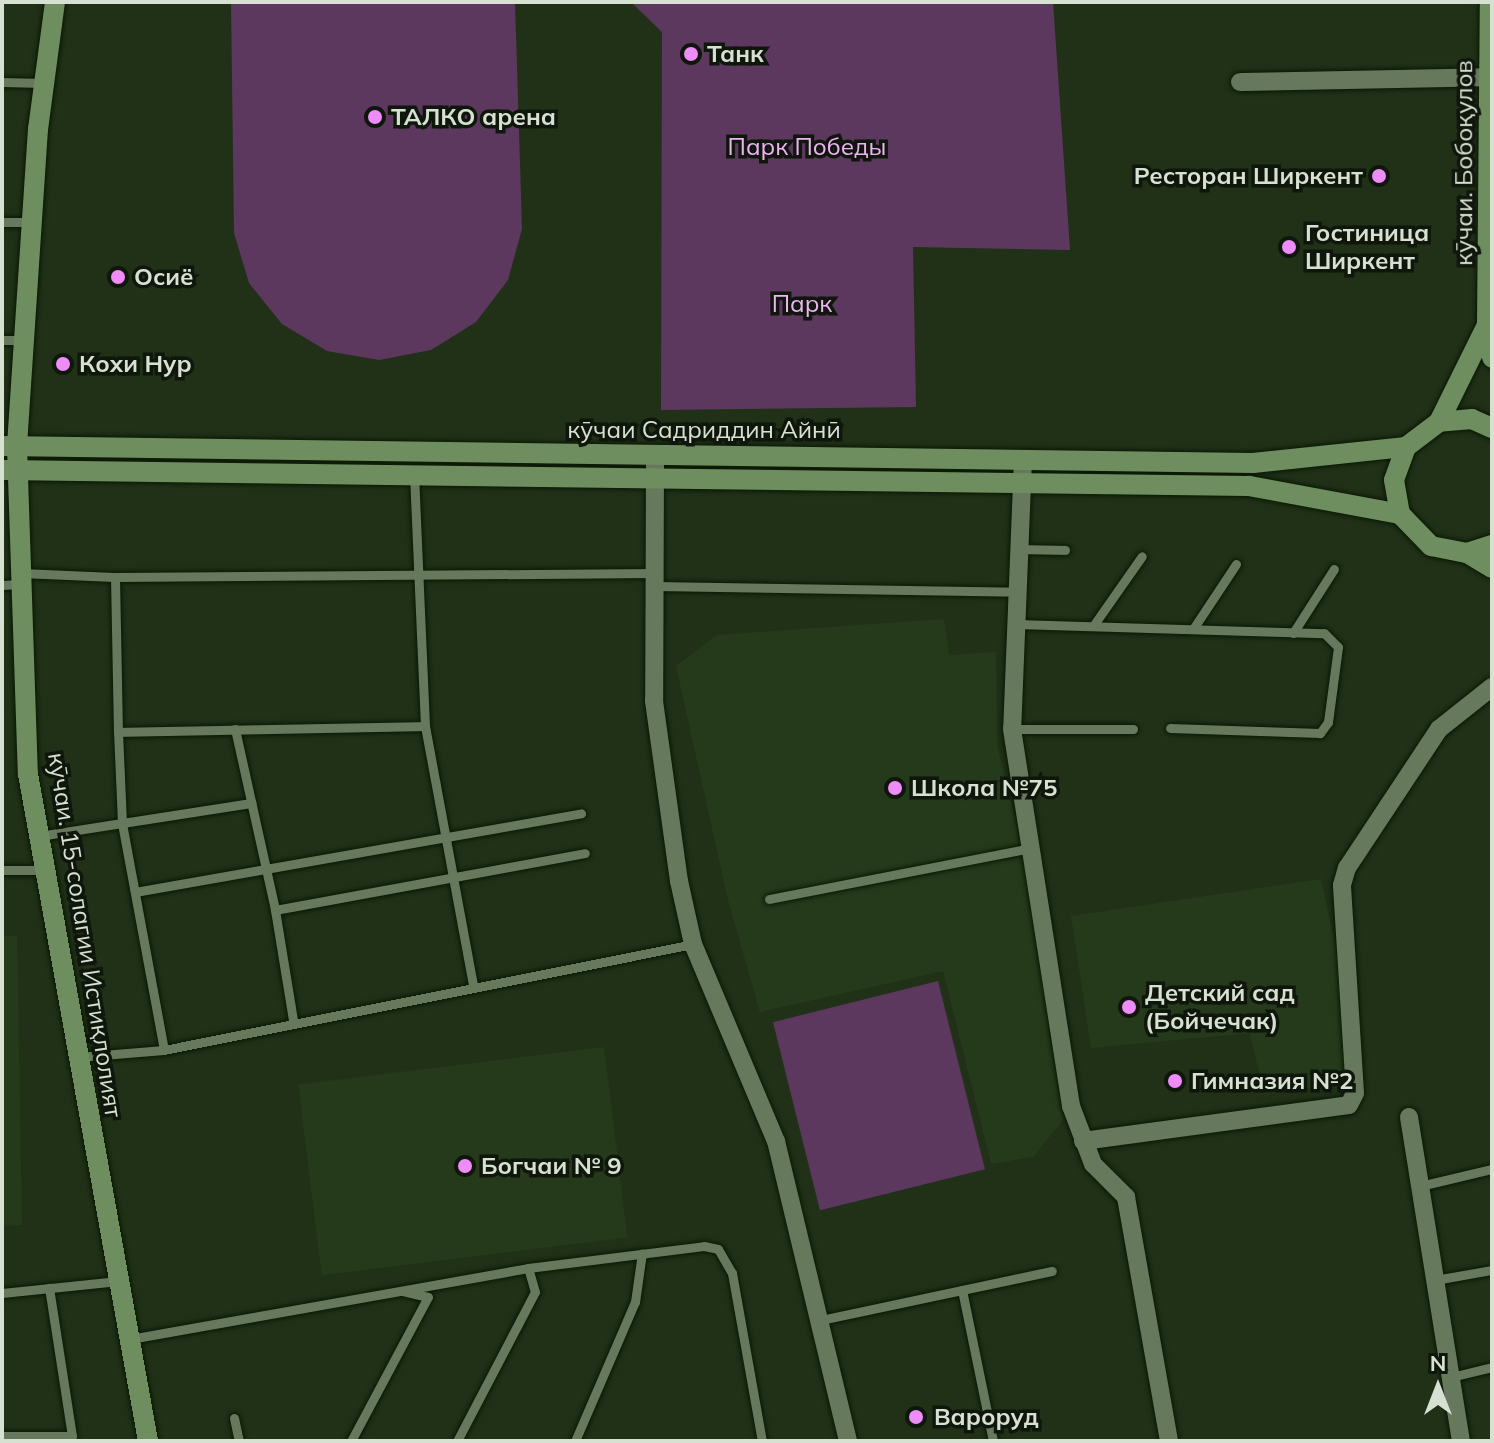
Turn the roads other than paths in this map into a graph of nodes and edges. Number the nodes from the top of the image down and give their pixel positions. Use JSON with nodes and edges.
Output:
{"nodes":[{"id":1,"x":55,"y":2,"type":"edge"},
{"id":2,"x":1490,"y":2,"type":"edge"},
{"id":3,"x":1490,"y":77,"type":"edge"},
{"id":4,"x":2,"y":82,"type":"edge"},
{"id":5,"x":1240,"y":82,"type":"dead end"},
{"id":6,"x":44,"y":83,"type":"junction"},
{"id":7,"x":1491,"y":162,"type":"edge"},
{"id":8,"x":2,"y":222,"type":"edge"},
{"id":9,"x":32,"y":222,"type":"junction"},
{"id":10,"x":1487,"y":325,"type":"junction"},
{"id":11,"x":2,"y":340,"type":"edge"},
{"id":12,"x":24,"y":340,"type":"junction"},
{"id":13,"x":1492,"y":358,"type":"edge"},
{"id":14,"x":1439,"y":422,"type":"junction"},
{"id":15,"x":1492,"y":428,"type":"edge"},
{"id":16,"x":10,"y":446,"type":"edge"},
{"id":17,"x":1406,"y":447,"type":"junction"},
{"id":18,"x":1023,"y":459,"type":"junction"},
{"id":19,"x":655,"y":466,"type":"junction"},
{"id":20,"x":10,"y":471,"type":"edge"},
{"id":21,"x":414,"y":474,"type":"junction"},
{"id":22,"x":1024,"y":483,"type":"junction"},
{"id":23,"x":1400,"y":514,"type":"junction"},
{"id":24,"x":1492,"y":545,"type":"edge"},
{"id":25,"x":1020,"y":549,"type":"junction"},
{"id":26,"x":1065,"y":550,"type":"dead end"},
{"id":27,"x":1467,"y":553,"type":"junction"},
{"id":28,"x":1142,"y":556,"type":"dead end"},
{"id":29,"x":1236,"y":564,"type":"dead end"},
{"id":30,"x":1492,"y":568,"type":"edge"},
{"id":31,"x":1334,"y":569,"type":"dead end"},
{"id":32,"x":422,"y":572,"type":"junction"},
{"id":33,"x":115,"y":577,"type":"junction"},
{"id":34,"x":655,"y":579,"type":"junction"},
{"id":35,"x":14,"y":581,"type":"edge"},
{"id":36,"x":1018,"y":592,"type":"junction"},
{"id":37,"x":1016,"y":624,"type":"junction"},
{"id":38,"x":1093,"y":626,"type":"junction"},
{"id":39,"x":1193,"y":629,"type":"junction"},
{"id":40,"x":1293,"y":633,"type":"junction"},
{"id":41,"x":1492,"y":687,"type":"edge"},
{"id":42,"x":425,"y":726,"type":"junction"},
{"id":43,"x":1170,"y":728,"type":"dead end"},
{"id":44,"x":235,"y":729,"type":"junction"},
{"id":45,"x":1012,"y":729,"type":"junction"},
{"id":46,"x":1133,"y":729,"type":"dead end"},
{"id":47,"x":118,"y":732,"type":"junction"},
{"id":48,"x":251,"y":803,"type":"junction"},
{"id":49,"x":581,"y":813,"type":"dead end"},
{"id":50,"x":122,"y":823,"type":"junction"},
{"id":51,"x":39,"y":836,"type":"junction"},
{"id":52,"x":445,"y":836,"type":"junction"},
{"id":53,"x":1031,"y":848,"type":"junction"},
{"id":54,"x":585,"y":853,"type":"dead end"},
{"id":55,"x":266,"y":869,"type":"junction"},
{"id":56,"x":2,"y":870,"type":"edge"},
{"id":57,"x":44,"y":870,"type":"junction"},
{"id":58,"x":453,"y":877,"type":"junction"},
{"id":59,"x":135,"y":892,"type":"junction"},
{"id":60,"x":769,"y":899,"type":"dead end"},
{"id":61,"x":275,"y":910,"type":"junction"},
{"id":62,"x":693,"y":944,"type":"junction"},
{"id":63,"x":473,"y":986,"type":"junction"},
{"id":64,"x":293,"y":1020,"type":"junction"},
{"id":65,"x":164,"y":1050,"type":"junction"},
{"id":66,"x":78,"y":1057,"type":"junction"},
{"id":67,"x":1409,"y":1117,"type":"dead end"},
{"id":68,"x":1083,"y":1141,"type":"junction"},
{"id":69,"x":1492,"y":1169,"type":"edge"},
{"id":70,"x":1420,"y":1186,"type":"junction"},
{"id":71,"x":642,"y":1253,"type":"junction"},
{"id":72,"x":528,"y":1268,"type":"junction"},
{"id":73,"x":1492,"y":1270,"type":"edge"},
{"id":74,"x":1052,"y":1271,"type":"dead end"},
{"id":75,"x":1435,"y":1280,"type":"junction"},
{"id":76,"x":119,"y":1281,"type":"junction"},
{"id":77,"x":49,"y":1288,"type":"junction"},
{"id":78,"x":399,"y":1290,"type":"junction"},
{"id":79,"x":962,"y":1290,"type":"junction"},
{"id":80,"x":2,"y":1293,"type":"edge"},
{"id":81,"x":821,"y":1320,"type":"junction"},
{"id":82,"x":130,"y":1339,"type":"junction"},
{"id":83,"x":1492,"y":1367,"type":"edge"},
{"id":84,"x":1451,"y":1377,"type":"junction"},
{"id":85,"x":234,"y":1418,"type":"dead end"},
{"id":86,"x":2,"y":1436,"type":"edge"},
{"id":87,"x":71,"y":1438,"type":"edge"},
{"id":88,"x":148,"y":1441,"type":"edge"},
{"id":89,"x":239,"y":1441,"type":"edge"},
{"id":90,"x":351,"y":1441,"type":"edge"},
{"id":91,"x":457,"y":1441,"type":"edge"},
{"id":92,"x":575,"y":1441,"type":"edge"},
{"id":93,"x":762,"y":1441,"type":"edge"},
{"id":94,"x":848,"y":1441,"type":"edge"},
{"id":95,"x":993,"y":1441,"type":"edge"},
{"id":96,"x":1169,"y":1441,"type":"edge"},
{"id":97,"x":1461,"y":1441,"type":"edge"}],
"edges":[{"from":1,"to":6,"type":"street","name":"кӯчаи. 15-солагии Истиқлолият"},
{"from":2,"to":3,"type":"street","name":"кӯчаи. Бобоқулов"},
{"from":3,"to":5,"type":"street"},
{"from":3,"to":7,"type":"street","name":"кӯчаи. Бобоқулов"},
{"from":4,"to":6,"type":"lane"},
{"from":6,"to":9,"type":"street","name":"кӯчаи. 15-солагии Истиқлолият"},
{"from":7,"to":10,"type":"street","name":"кӯчаи. Бобоқулов"},
{"from":8,"to":9,"type":"lane"},
{"from":9,"to":12,"type":"street","name":"кӯчаи. 15-солагии Истиқлолият"},
{"from":10,"to":13,"type":"street"},
{"from":10,"to":14,"type":"street"},
{"from":11,"to":12,"type":"lane"},
{"from":12,"to":16,"type":"street","name":"кӯчаи. 15-солагии Истиқлолият"},
{"from":14,"to":15,"type":"street"},
{"from":14,"to":17,"type":"street"},
{"from":16,"to":19,"type":"street","name":"кӯчаи Садриддин Айнӣ"},
{"from":16,"to":20,"type":"street","name":"кӯчаи. 15-солагии Истиқлолият"},
{"from":17,"to":18,"type":"street","name":"кӯчаи Садриддин Айнӣ"},
{"from":17,"to":23,"type":"street"},
{"from":18,"to":19,"type":"street","name":"кӯчаи Садриддин Айнӣ"},
{"from":18,"to":22,"type":"street"},
{"from":19,"to":21,"type":"street","name":"кӯчаи Садриддин Айнӣ"},
{"from":19,"to":22,"type":"street","name":"кӯчаи Садриддин Айнӣ"},
{"from":19,"to":34,"type":"street"},
{"from":20,"to":21,"type":"street","name":"кӯчаи Садриддин Айнӣ"},
{"from":20,"to":35,"type":"street","name":"кӯчаи. 15-солагии Истиқлолият"},
{"from":21,"to":32,"type":"lane"},
{"from":22,"to":23,"type":"street","name":"кӯчаи Садриддин Айнӣ"},
{"from":22,"to":25,"type":"street"},
{"from":23,"to":27,"type":"street"},
{"from":24,"to":27,"type":"street"},
{"from":25,"to":26,"type":"lane"},
{"from":25,"to":36,"type":"street"},
{"from":27,"to":30,"type":"street"},
{"from":28,"to":38,"type":"lane"},
{"from":29,"to":39,"type":"lane"},
{"from":31,"to":40,"type":"lane"},
{"from":32,"to":33,"type":"lane"},
{"from":32,"to":34,"type":"lane"},
{"from":32,"to":42,"type":"lane"},
{"from":33,"to":35,"type":"lane"},
{"from":33,"to":47,"type":"lane"},
{"from":34,"to":36,"type":"lane"},
{"from":34,"to":62,"type":"street"},
{"from":35,"to":51,"type":"street","name":"кӯчаи. 15-солагии Истиқлолият"},
{"from":36,"to":37,"type":"street"},
{"from":37,"to":38,"type":"lane"},
{"from":37,"to":45,"type":"street"},
{"from":38,"to":39,"type":"lane"},
{"from":39,"to":40,"type":"lane"},
{"from":40,"to":43,"type":"lane"},
{"from":41,"to":68,"type":"street"},
{"from":42,"to":44,"type":"lane"},
{"from":42,"to":52,"type":"lane"},
{"from":44,"to":47,"type":"lane"},
{"from":44,"to":48,"type":"lane"},
{"from":45,"to":46,"type":"lane"},
{"from":45,"to":53,"type":"street"},
{"from":47,"to":50,"type":"lane"},
{"from":48,"to":50,"type":"lane"},
{"from":48,"to":55,"type":"lane"},
{"from":49,"to":52,"type":"lane"},
{"from":50,"to":51,"type":"lane"},
{"from":50,"to":59,"type":"lane"},
{"from":51,"to":57,"type":"street","name":"кӯчаи. 15-солагии Истиқлолият"},
{"from":52,"to":55,"type":"lane"},
{"from":52,"to":58,"type":"lane"},
{"from":53,"to":60,"type":"lane"},
{"from":53,"to":68,"type":"street"},
{"from":54,"to":58,"type":"lane"},
{"from":55,"to":59,"type":"lane"},
{"from":55,"to":61,"type":"lane"},
{"from":56,"to":57,"type":"lane"},
{"from":57,"to":66,"type":"street","name":"кӯчаи. 15-солагии Истиқлолият"},
{"from":58,"to":61,"type":"lane"},
{"from":58,"to":63,"type":"lane"},
{"from":59,"to":65,"type":"lane"},
{"from":61,"to":64,"type":"lane"},
{"from":62,"to":63,"type":"lane"},
{"from":62,"to":81,"type":"street"},
{"from":63,"to":64,"type":"lane"},
{"from":64,"to":65,"type":"lane"},
{"from":65,"to":66,"type":"lane"},
{"from":66,"to":76,"type":"street","name":"кӯчаи. 15-солагии Истиқлолият"},
{"from":67,"to":70,"type":"street"},
{"from":68,"to":96,"type":"street"},
{"from":69,"to":70,"type":"lane"},
{"from":70,"to":75,"type":"street"},
{"from":71,"to":72,"type":"lane"},
{"from":71,"to":92,"type":"lane"},
{"from":71,"to":93,"type":"lane"},
{"from":72,"to":78,"type":"lane"},
{"from":72,"to":91,"type":"lane"},
{"from":73,"to":75,"type":"lane"},
{"from":74,"to":79,"type":"lane"},
{"from":75,"to":84,"type":"street"},
{"from":76,"to":77,"type":"lane"},
{"from":76,"to":82,"type":"street","name":"кӯчаи. 15-солагии Истиқлолият"},
{"from":77,"to":80,"type":"lane"},
{"from":77,"to":87,"type":"lane"},
{"from":78,"to":82,"type":"lane"},
{"from":78,"to":90,"type":"lane"},
{"from":79,"to":81,"type":"lane"},
{"from":79,"to":95,"type":"lane"},
{"from":81,"to":94,"type":"street"},
{"from":82,"to":88,"type":"street","name":"кӯчаи. 15-солагии Истиқлолият"},
{"from":83,"to":84,"type":"lane"},
{"from":84,"to":97,"type":"street"},
{"from":85,"to":89,"type":"lane"},
{"from":86,"to":87,"type":"lane"}]}
